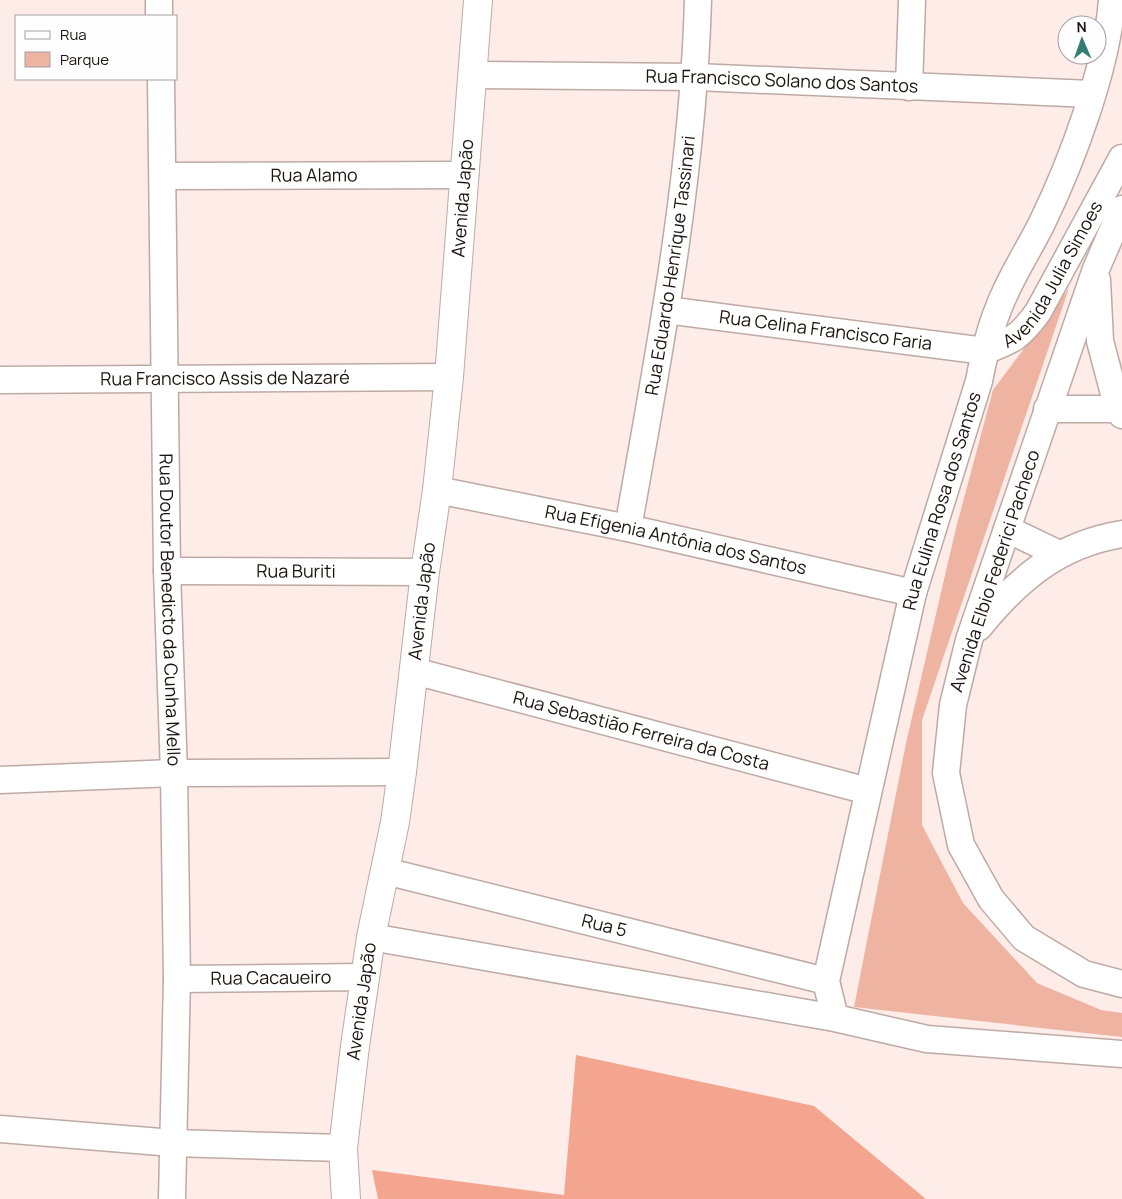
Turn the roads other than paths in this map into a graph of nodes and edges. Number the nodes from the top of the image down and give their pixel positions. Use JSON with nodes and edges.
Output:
{"nodes":[{"id":1,"x":159,"y":0,"type":"edge"},
{"id":2,"x":478,"y":0,"type":"edge"},
{"id":3,"x":698,"y":0,"type":"edge"},
{"id":4,"x":912,"y":0,"type":"edge"},
{"id":5,"x":1112,"y":0,"type":"edge"},
{"id":6,"x":159,"y":15,"type":"edge"},
{"id":7,"x":472,"y":75,"type":"junction"},
{"id":8,"x":696,"y":77,"type":"junction"},
{"id":9,"x":161,"y":80,"type":"edge"},
{"id":10,"x":910,"y":87,"type":"junction"},
{"id":11,"x":1091,"y":94,"type":"junction"},
{"id":12,"x":1122,"y":158,"type":"edge"},
{"id":13,"x":465,"y":175,"type":"junction"},
{"id":14,"x":163,"y":176,"type":"junction"},
{"id":15,"x":1122,"y":209,"type":"edge"},
{"id":16,"x":1096,"y":269,"type":"junction"},
{"id":17,"x":666,"y":310,"type":"junction"},
{"id":18,"x":985,"y":351,"type":"junction"},
{"id":19,"x":449,"y":378,"type":"junction"},
{"id":20,"x":164,"y":379,"type":"junction"},
{"id":21,"x":0,"y":380,"type":"edge"},
{"id":22,"x":1047,"y":409,"type":"junction"},
{"id":23,"x":1120,"y":412,"type":"edge"},
{"id":24,"x":437,"y":490,"type":"junction"},
{"id":25,"x":628,"y":528,"type":"junction"},
{"id":26,"x":1007,"y":529,"type":"junction"},
{"id":27,"x":1122,"y":534,"type":"edge"},
{"id":28,"x":1059,"y":554,"type":"junction"},
{"id":29,"x":167,"y":571,"type":"junction"},
{"id":30,"x":424,"y":572,"type":"junction"},
{"id":31,"x":913,"y":593,"type":"junction"},
{"id":32,"x":970,"y":640,"type":"junction"},
{"id":33,"x":414,"y":671,"type":"junction"},
{"id":34,"x":402,"y":772,"type":"junction"},
{"id":35,"x":174,"y":773,"type":"junction"},
{"id":36,"x":0,"y":780,"type":"edge"},
{"id":37,"x":868,"y":791,"type":"junction"},
{"id":38,"x":385,"y":871,"type":"junction"},
{"id":39,"x":371,"y":937,"type":"junction"},
{"id":40,"x":365,"y":977,"type":"junction"},
{"id":41,"x":177,"y":979,"type":"junction"},
{"id":42,"x":826,"y":981,"type":"junction"},
{"id":43,"x":1122,"y":984,"type":"edge"},
{"id":44,"x":835,"y":1018,"type":"junction"},
{"id":45,"x":1122,"y":1054,"type":"edge"},
{"id":46,"x":0,"y":1128,"type":"edge"},
{"id":47,"x":173,"y":1142,"type":"junction"},
{"id":48,"x":343,"y":1148,"type":"junction"},
{"id":49,"x":172,"y":1199,"type":"edge"},
{"id":50,"x":346,"y":1199,"type":"edge"}],
"edges":[{"from":1,"to":6,"type":"street"},
{"from":2,"to":7,"type":"main road","name":"Avenida Japão"},
{"from":3,"to":8,"type":"street","name":"Rua Eduardo Henrique Tassinari"},
{"from":4,"to":10,"type":"street"},
{"from":5,"to":11,"type":"street","name":"Rua Eulina Rosa dos Santos"},
{"from":7,"to":8,"type":"street","name":"Rua Francisco Solano dos Santos"},
{"from":7,"to":13,"type":"main road","name":"Avenida Japão"},
{"from":8,"to":10,"type":"street","name":"Rua Francisco Solano dos Santos"},
{"from":8,"to":17,"type":"street","name":"Rua Eduardo Henrique Tassinari"},
{"from":9,"to":14,"type":"street","name":"Rua Doutor Benedicto da Cunha Mello"},
{"from":10,"to":11,"type":"street","name":"Rua Francisco Solano dos Santos"},
{"from":11,"to":18,"type":"street","name":"Rua Eulina Rosa dos Santos"},
{"from":12,"to":18,"type":"street","name":"Avenida Julia Simoes"},
{"from":13,"to":14,"type":"street","name":"Rua Alamo"},
{"from":13,"to":19,"type":"main road","name":"Avenida Japão"},
{"from":14,"to":20,"type":"street","name":"Rua Doutor Benedicto da Cunha Mello"},
{"from":15,"to":16,"type":"street","name":"Avenida Elbio Federici Pacheco"},
{"from":16,"to":22,"type":"street","name":"Avenida Elbio Federici Pacheco"},
{"from":16,"to":23,"type":"street"},
{"from":17,"to":18,"type":"street","name":"Rua Celina Francisco Faria"},
{"from":17,"to":25,"type":"street","name":"Rua Eduardo Henrique Tassinari"},
{"from":18,"to":31,"type":"street","name":"Rua Eulina Rosa dos Santos"},
{"from":19,"to":20,"type":"street","name":"Rua Francisco Assis de Nazaré"},
{"from":19,"to":24,"type":"main road","name":"Avenida Japão"},
{"from":20,"to":21,"type":"street","name":"Rua Francisco Assis de Nazaré"},
{"from":20,"to":29,"type":"street","name":"Rua Doutor Benedicto da Cunha Mello"},
{"from":22,"to":23,"type":"street"},
{"from":22,"to":26,"type":"street","name":"Avenida Elbio Federici Pacheco"},
{"from":24,"to":25,"type":"street","name":"Rua Efigenia Antônia dos Santos"},
{"from":24,"to":30,"type":"main road","name":"Avenida Japão"},
{"from":25,"to":31,"type":"street","name":"Rua Efigenia Antônia dos Santos"},
{"from":26,"to":28,"type":"street"},
{"from":26,"to":32,"type":"street","name":"Avenida Elbio Federici Pacheco"},
{"from":27,"to":28,"type":"street"},
{"from":28,"to":32,"type":"street"},
{"from":29,"to":30,"type":"street","name":"Rua Buriti"},
{"from":29,"to":35,"type":"street","name":"Rua Doutor Benedicto da Cunha Mello"},
{"from":30,"to":33,"type":"main road","name":"Avenida Japão"},
{"from":31,"to":37,"type":"street","name":"Rua Eulina Rosa dos Santos"},
{"from":32,"to":43,"type":"street","name":"Avenida Elbio Federici Pacheco"},
{"from":33,"to":34,"type":"main road","name":"Avenida Japão"},
{"from":33,"to":37,"type":"street","name":"Rua Sebastião Ferreira da Costa"},
{"from":34,"to":35,"type":"street"},
{"from":34,"to":38,"type":"main road","name":"Avenida Japão"},
{"from":35,"to":36,"type":"street"},
{"from":35,"to":41,"type":"street","name":"Rua Doutor Benedicto da Cunha Mello"},
{"from":37,"to":42,"type":"street","name":"Rua Eulina Rosa dos Santos"},
{"from":38,"to":39,"type":"main road","name":"Avenida Japão"},
{"from":38,"to":42,"type":"street","name":"Rua 5"},
{"from":39,"to":40,"type":"main road","name":"Avenida Japão"},
{"from":39,"to":44,"type":"street"},
{"from":40,"to":41,"type":"street","name":"Rua Cacaueiro"},
{"from":40,"to":48,"type":"main road","name":"Avenida Japão"},
{"from":41,"to":47,"type":"street","name":"Rua Doutor Benedicto da Cunha Mello"},
{"from":42,"to":44,"type":"street","name":"Rua Eulina Rosa dos Santos"},
{"from":44,"to":45,"type":"street"},
{"from":46,"to":47,"type":"street"},
{"from":47,"to":48,"type":"street"},
{"from":47,"to":49,"type":"street","name":"Rua Doutor Benedicto da Cunha Mello"},
{"from":48,"to":50,"type":"main road","name":"Avenida Japão"}]}
